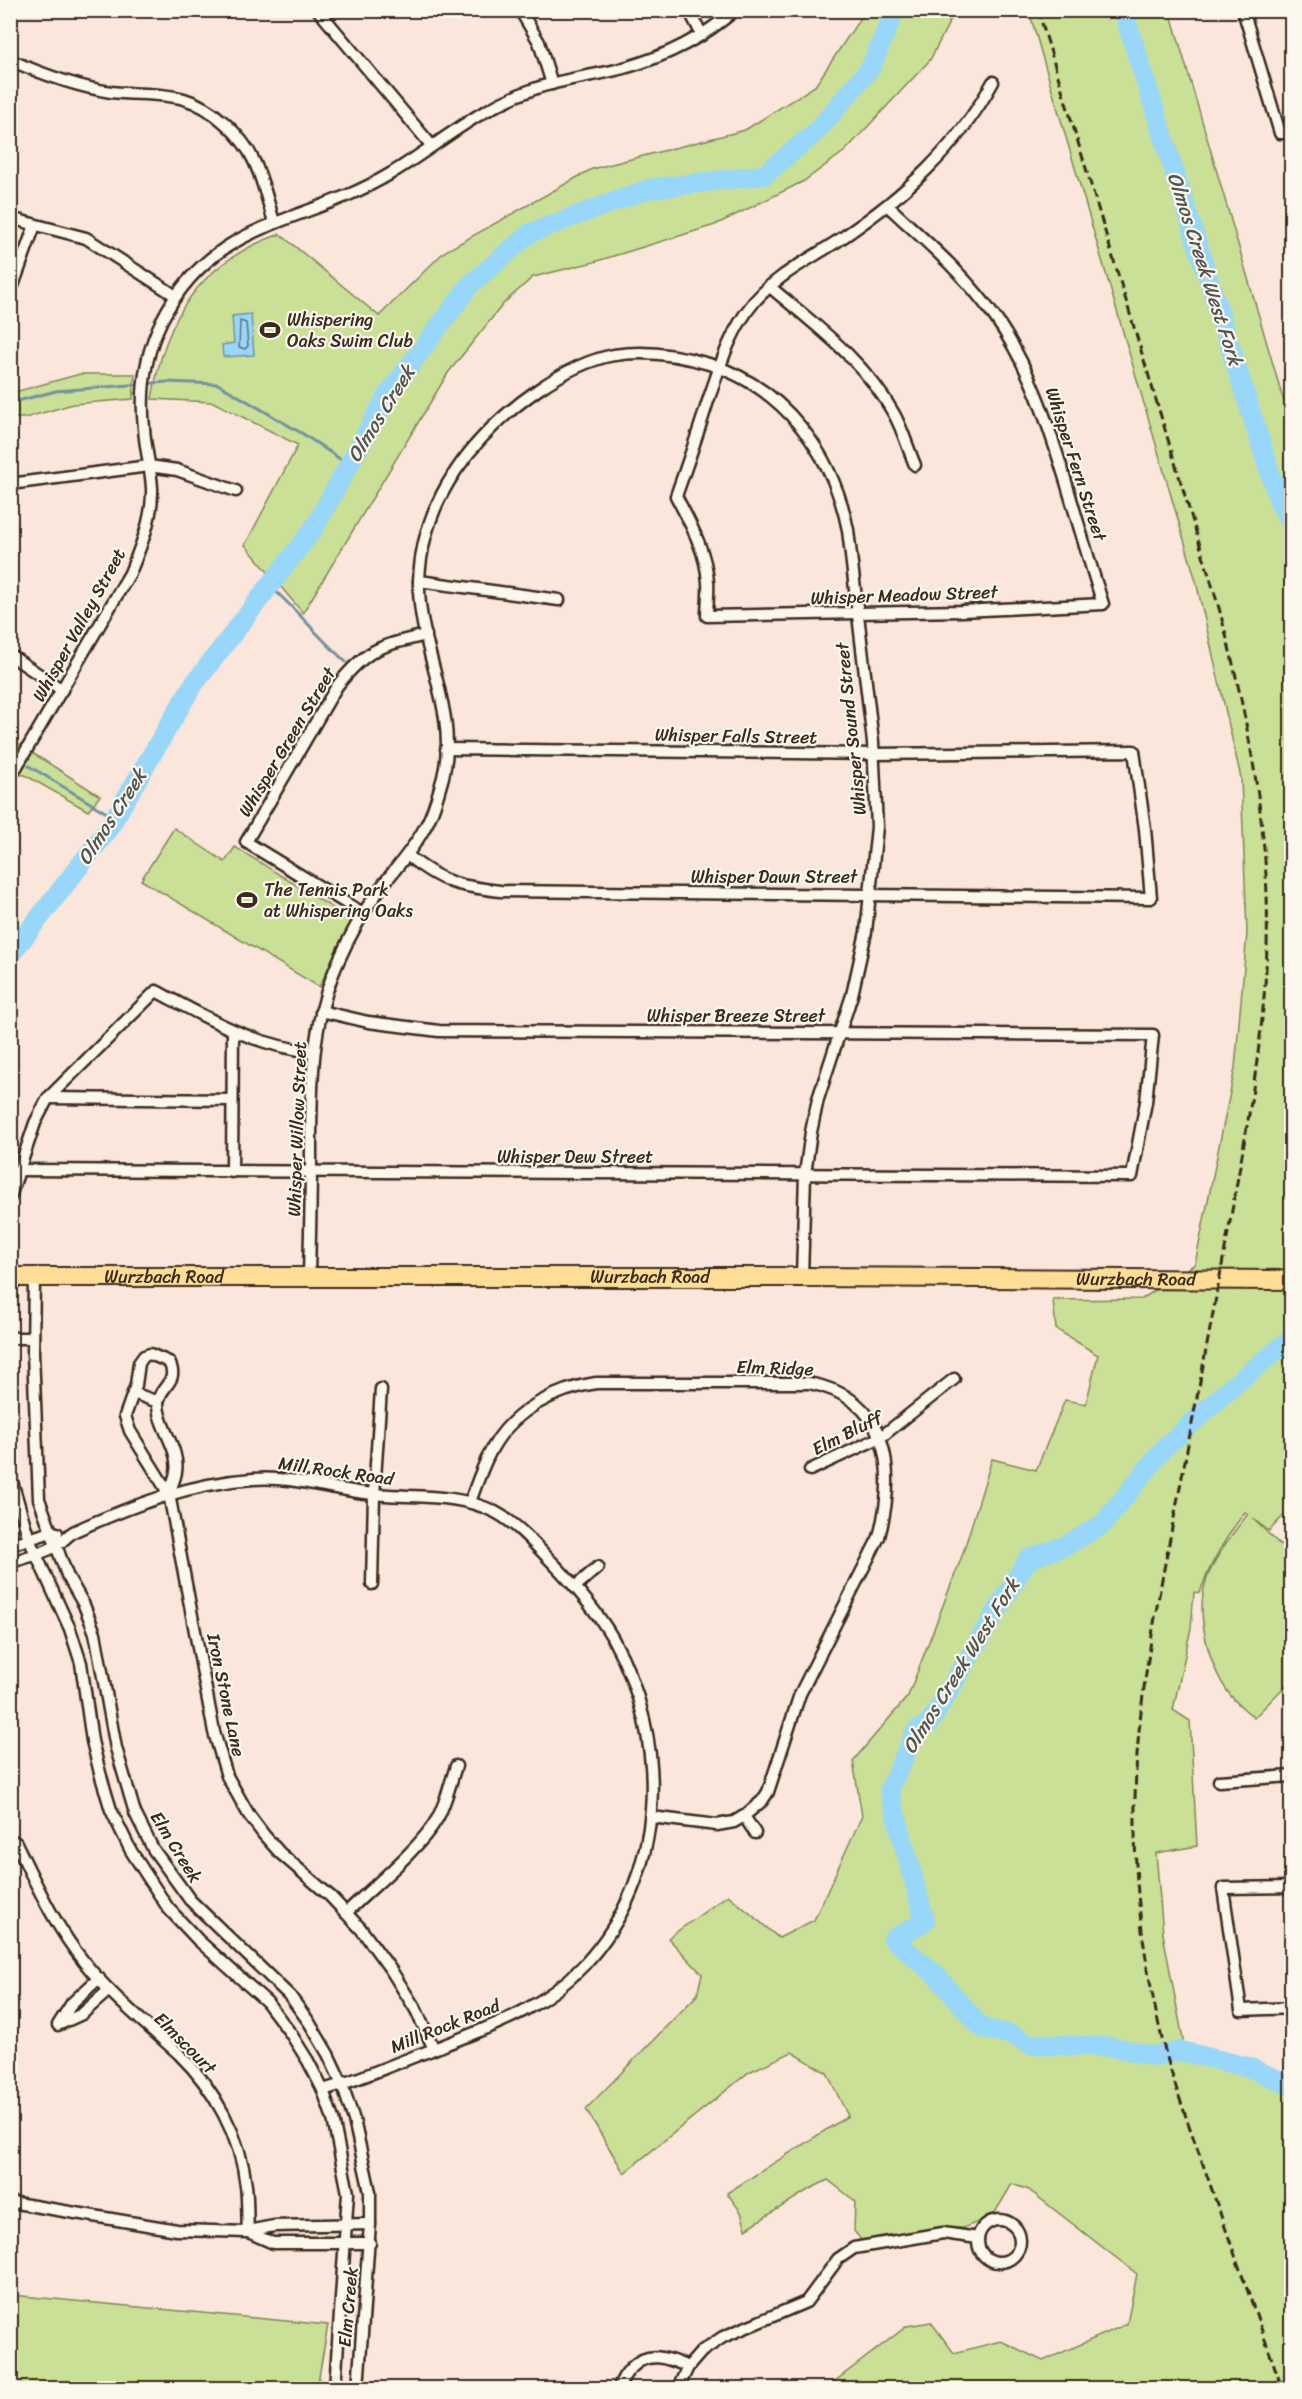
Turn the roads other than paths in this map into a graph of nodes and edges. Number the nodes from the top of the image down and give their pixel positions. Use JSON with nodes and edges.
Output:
{"nodes":[{"id":1,"x":318,"y":10,"type":"edge"},
{"id":2,"x":519,"y":10,"type":"edge"},
{"id":3,"x":689,"y":10,"type":"edge"},
{"id":4,"x":735,"y":10,"type":"edge"},
{"id":5,"x":1243,"y":10,"type":"edge"},
{"id":6,"x":702,"y":35,"type":"junction"},
{"id":7,"x":10,"y":60,"type":"edge"},
{"id":8,"x":993,"y":82,"type":"dead end"},
{"id":9,"x":552,"y":84,"type":"junction"},
{"id":10,"x":1286,"y":133,"type":"edge"},
{"id":11,"x":431,"y":146,"type":"junction"},
{"id":12,"x":887,"y":205,"type":"junction"},
{"id":13,"x":10,"y":218,"type":"edge"},
{"id":14,"x":274,"y":222,"type":"junction"},
{"id":15,"x":35,"y":225,"type":"junction"},
{"id":16,"x":769,"y":286,"type":"junction"},
{"id":17,"x":10,"y":294,"type":"edge"},
{"id":18,"x":176,"y":296,"type":"junction"},
{"id":19,"x":720,"y":368,"type":"junction"},
{"id":20,"x":915,"y":465,"type":"dead end"},
{"id":21,"x":149,"y":466,"type":"junction"},
{"id":22,"x":10,"y":484,"type":"edge"},
{"id":23,"x":236,"y":491,"type":"dead end"},
{"id":24,"x":419,"y":581,"type":"junction"},
{"id":25,"x":560,"y":600,"type":"dead end"},
{"id":26,"x":1103,"y":604,"type":"joint"},
{"id":27,"x":856,"y":614,"type":"junction"},
{"id":28,"x":426,"y":635,"type":"junction"},
{"id":29,"x":10,"y":656,"type":"edge"},
{"id":30,"x":62,"y":690,"type":"junction"},
{"id":31,"x":446,"y":749,"type":"junction"},
{"id":32,"x":874,"y":754,"type":"junction"},
{"id":33,"x":10,"y":778,"type":"edge"},
{"id":34,"x":407,"y":855,"type":"junction"},
{"id":35,"x":869,"y":894,"type":"junction"},
{"id":36,"x":1151,"y":898,"type":"joint"},
{"id":37,"x":364,"y":914,"type":"junction"},
{"id":38,"x":321,"y":1011,"type":"junction"},
{"id":39,"x":233,"y":1031,"type":"junction"},
{"id":40,"x":840,"y":1033,"type":"junction"},
{"id":41,"x":314,"y":1052,"type":"junction"},
{"id":42,"x":48,"y":1098,"type":"junction"},
{"id":43,"x":232,"y":1100,"type":"junction"},
{"id":44,"x":19,"y":1170,"type":"junction"},
{"id":45,"x":232,"y":1172,"type":"junction"},
{"id":46,"x":311,"y":1172,"type":"junction"},
{"id":47,"x":805,"y":1174,"type":"junction"},
{"id":48,"x":1132,"y":1176,"type":"joint"},
{"id":49,"x":10,"y":1197,"type":"edge"},
{"id":50,"x":309,"y":1275,"type":"junction"},
{"id":51,"x":10,"y":1277,"type":"edge"},
{"id":52,"x":802,"y":1277,"type":"junction"},
{"id":53,"x":34,"y":1278,"type":"junction"},
{"id":54,"x":1283,"y":1280,"type":"edge"},
{"id":55,"x":10,"y":1338,"type":"edge"},
{"id":56,"x":33,"y":1338,"type":"junction"},
{"id":57,"x":954,"y":1378,"type":"dead end"},
{"id":58,"x":381,"y":1389,"type":"dead end"},
{"id":59,"x":133,"y":1393,"type":"junction"},
{"id":60,"x":158,"y":1402,"type":"junction"},
{"id":61,"x":881,"y":1437,"type":"junction"},
{"id":62,"x":810,"y":1470,"type":"dead end"},
{"id":63,"x":10,"y":1475,"type":"edge"},
{"id":64,"x":169,"y":1494,"type":"junction"},
{"id":65,"x":374,"y":1494,"type":"junction"},
{"id":66,"x":470,"y":1502,"type":"junction"},
{"id":67,"x":51,"y":1532,"type":"junction"},
{"id":68,"x":70,"y":1533,"type":"junction"},
{"id":69,"x":29,"y":1539,"type":"junction"},
{"id":70,"x":10,"y":1545,"type":"edge"},
{"id":71,"x":57,"y":1546,"type":"junction"},
{"id":72,"x":36,"y":1554,"type":"junction"},
{"id":73,"x":10,"y":1562,"type":"edge"},
{"id":74,"x":598,"y":1567,"type":"dead end"},
{"id":75,"x":372,"y":1584,"type":"dead end"},
{"id":76,"x":576,"y":1586,"type":"junction"},
{"id":77,"x":456,"y":1766,"type":"dead end"},
{"id":78,"x":1292,"y":1776,"type":"edge"},
{"id":79,"x":1219,"y":1781,"type":"dead end"},
{"id":80,"x":744,"y":1816,"type":"junction"},
{"id":81,"x":651,"y":1817,"type":"junction"},
{"id":82,"x":755,"y":1833,"type":"dead end"},
{"id":83,"x":10,"y":1839,"type":"edge"},
{"id":84,"x":1292,"y":1887,"type":"edge"},
{"id":85,"x":346,"y":1913,"type":"junction"},
{"id":86,"x":99,"y":1978,"type":"junction"},
{"id":87,"x":109,"y":1990,"type":"junction"},
{"id":88,"x":1292,"y":2008,"type":"edge"},
{"id":89,"x":434,"y":2049,"type":"junction"},
{"id":90,"x":342,"y":2084,"type":"junction"},
{"id":91,"x":323,"y":2090,"type":"junction"},
{"id":92,"x":10,"y":2202,"type":"edge"},
{"id":93,"x":348,"y":2224,"type":"junction"},
{"id":94,"x":370,"y":2224,"type":"junction"},
{"id":95,"x":300,"y":2225,"type":"junction"},
{"id":96,"x":248,"y":2232,"type":"junction"},
{"id":97,"x":978,"y":2238,"type":"junction"},
{"id":98,"x":300,"y":2243,"type":"junction"},
{"id":99,"x":370,"y":2243,"type":"junction"},
{"id":100,"x":346,"y":2245,"type":"junction"},
{"id":101,"x":688,"y":2367,"type":"junction"},
{"id":102,"x":335,"y":2388,"type":"edge"},
{"id":103,"x":358,"y":2388,"type":"edge"},
{"id":104,"x":619,"y":2388,"type":"edge"},
{"id":105,"x":678,"y":2388,"type":"edge"}],
"edges":[{"from":1,"to":11,"type":"street"},
{"from":2,"to":9,"type":"street"},
{"from":3,"to":6,"type":"street"},
{"from":4,"to":6,"type":"street","name":"Whisper Valley Street"},
{"from":5,"to":10,"type":"street"},
{"from":6,"to":9,"type":"street","name":"Whisper Valley Street"},
{"from":7,"to":14,"type":"street"},
{"from":8,"to":12,"type":"street"},
{"from":9,"to":11,"type":"street","name":"Whisper Valley Street"},
{"from":11,"to":14,"type":"street","name":"Whisper Valley Street"},
{"from":12,"to":16,"type":"street"},
{"from":12,"to":26,"type":"street","name":"Whisper Fern Street"},
{"from":13,"to":15,"type":"street"},
{"from":14,"to":18,"type":"street","name":"Whisper Valley Street"},
{"from":15,"to":17,"type":"street"},
{"from":15,"to":18,"type":"street"},
{"from":16,"to":19,"type":"street"},
{"from":16,"to":20,"type":"street"},
{"from":18,"to":21,"type":"street","name":"Whisper Valley Street"},
{"from":19,"to":24,"type":"street","name":"Whisper Willow Street"},
{"from":19,"to":27,"type":"street","name":"Whisper Sound Street"},
{"from":19,"to":27,"type":"street","name":"Whisper Meadow Street"},
{"from":21,"to":22,"type":"street"},
{"from":21,"to":23,"type":"street"},
{"from":21,"to":30,"type":"street","name":"Whisper Valley Street"},
{"from":24,"to":25,"type":"street"},
{"from":24,"to":28,"type":"street","name":"Whisper Willow Street"},
{"from":26,"to":27,"type":"street","name":"Whisper Meadow Street"},
{"from":27,"to":32,"type":"street","name":"Whisper Sound Street"},
{"from":28,"to":31,"type":"street","name":"Whisper Willow Street"},
{"from":28,"to":37,"type":"street","name":"Whisper Green Street"},
{"from":29,"to":30,"type":"street"},
{"from":30,"to":33,"type":"street","name":"Whisper Valley Street"},
{"from":31,"to":32,"type":"street","name":"Whisper Falls Street"},
{"from":31,"to":34,"type":"street","name":"Whisper Willow Street"},
{"from":32,"to":35,"type":"street","name":"Whisper Sound Street"},
{"from":32,"to":36,"type":"street","name":"Whisper Falls Street"},
{"from":34,"to":35,"type":"street","name":"Whisper Dawn Street"},
{"from":34,"to":37,"type":"street","name":"Whisper Willow Street"},
{"from":35,"to":36,"type":"street","name":"Whisper Dawn Street"},
{"from":35,"to":40,"type":"street","name":"Whisper Sound Street"},
{"from":37,"to":38,"type":"street","name":"Whisper Willow Street"},
{"from":38,"to":40,"type":"street","name":"Whisper Breeze Street"},
{"from":38,"to":41,"type":"street","name":"Whisper Willow Street"},
{"from":39,"to":41,"type":"street"},
{"from":39,"to":42,"type":"street"},
{"from":39,"to":43,"type":"street"},
{"from":40,"to":47,"type":"street","name":"Whisper Sound Street"},
{"from":40,"to":48,"type":"street","name":"Whisper Breeze Street"},
{"from":41,"to":46,"type":"street","name":"Whisper Willow Street"},
{"from":42,"to":43,"type":"street"},
{"from":42,"to":44,"type":"street"},
{"from":43,"to":45,"type":"street"},
{"from":44,"to":45,"type":"street","name":"Whisper Dew Street"},
{"from":44,"to":49,"type":"street"},
{"from":45,"to":46,"type":"street","name":"Whisper Dew Street"},
{"from":46,"to":47,"type":"street","name":"Whisper Dew Street"},
{"from":46,"to":50,"type":"street","name":"Whisper Willow Street"},
{"from":47,"to":48,"type":"street","name":"Whisper Dew Street"},
{"from":47,"to":52,"type":"street","name":"Whisper Sound Street"},
{"from":50,"to":52,"type":"main road","name":"Wurzbach Road"},
{"from":50,"to":53,"type":"main road","name":"Wurzbach Road"},
{"from":51,"to":53,"type":"main road","name":"Wurzbach Road"},
{"from":52,"to":54,"type":"main road","name":"Wurzbach Road"},
{"from":53,"to":56,"type":"street","name":"Elm Creek"},
{"from":55,"to":56,"type":"street"},
{"from":56,"to":67,"type":"street","name":"Elm Creek"},
{"from":57,"to":61,"type":"street","name":"Elm Bluff"},
{"from":58,"to":65,"type":"street"},
{"from":59,"to":60,"type":"street"},
{"from":59,"to":60,"type":"street"},
{"from":59,"to":64,"type":"street"},
{"from":60,"to":64,"type":"street"},
{"from":61,"to":62,"type":"street","name":"Elm Bluff"},
{"from":61,"to":66,"type":"street","name":"Elm Ridge"},
{"from":61,"to":80,"type":"street","name":"Elm Ridge"},
{"from":63,"to":69,"type":"street","name":"Elm Creek"},
{"from":64,"to":65,"type":"street","name":"Mill Rock Road"},
{"from":64,"to":68,"type":"street","name":"Mill Rock Road"},
{"from":64,"to":85,"type":"street","name":"Iron Stone Lane"},
{"from":65,"to":66,"type":"street","name":"Mill Rock Road"},
{"from":65,"to":75,"type":"street"},
{"from":66,"to":76,"type":"street","name":"Mill Rock Road"},
{"from":67,"to":68,"type":"street","name":"Mill Rock Road"},
{"from":67,"to":69,"type":"street","name":"Mill Rock Road"},
{"from":67,"to":71,"type":"street","name":"Elm Creek"},
{"from":68,"to":71,"type":"street","name":"Mill Rock Road"},
{"from":69,"to":70,"type":"street","name":"Mill Rock Road"},
{"from":69,"to":72,"type":"street","name":"Elm Creek"},
{"from":71,"to":72,"type":"street","name":"Mill Rock Road"},
{"from":71,"to":90,"type":"street","name":"Elm Creek"},
{"from":72,"to":73,"type":"street","name":"Mill Rock Road"},
{"from":72,"to":91,"type":"street","name":"Elm Creek"},
{"from":74,"to":76,"type":"street"},
{"from":76,"to":81,"type":"street","name":"Mill Rock Road"},
{"from":77,"to":85,"type":"street"},
{"from":78,"to":79,"type":"street"},
{"from":80,"to":81,"type":"street","name":"Elm Ridge"},
{"from":80,"to":82,"type":"street"},
{"from":81,"to":89,"type":"street","name":"Mill Rock Road"},
{"from":83,"to":86,"type":"street","name":"Elmscourt"},
{"from":84,"to":88,"type":"street"},
{"from":85,"to":89,"type":"street","name":"Iron Stone Lane"},
{"from":86,"to":87,"type":"street","name":"Elmscourt"},
{"from":86,"to":87,"type":"street"},
{"from":87,"to":96,"type":"street","name":"Elmscourt"},
{"from":89,"to":90,"type":"street","name":"Mill Rock Road"},
{"from":90,"to":91,"type":"street","name":"Mill Rock Road"},
{"from":90,"to":94,"type":"street","name":"Elm Creek"},
{"from":91,"to":93,"type":"street","name":"Elm Creek"},
{"from":92,"to":96,"type":"street"},
{"from":93,"to":94,"type":"street"},
{"from":93,"to":95,"type":"street"},
{"from":93,"to":100,"type":"street","name":"Elm Creek"},
{"from":94,"to":99,"type":"street","name":"Elm Creek"},
{"from":95,"to":96,"type":"street"},
{"from":95,"to":98,"type":"street"},
{"from":96,"to":98,"type":"street"},
{"from":97,"to":97,"type":"street"},
{"from":97,"to":101,"type":"street"},
{"from":98,"to":100,"type":"street"},
{"from":99,"to":100,"type":"street"},
{"from":99,"to":103,"type":"street","name":"Elm Creek"},
{"from":100,"to":102,"type":"street","name":"Elm Creek"},
{"from":101,"to":104,"type":"street"},
{"from":101,"to":105,"type":"street"}]}
